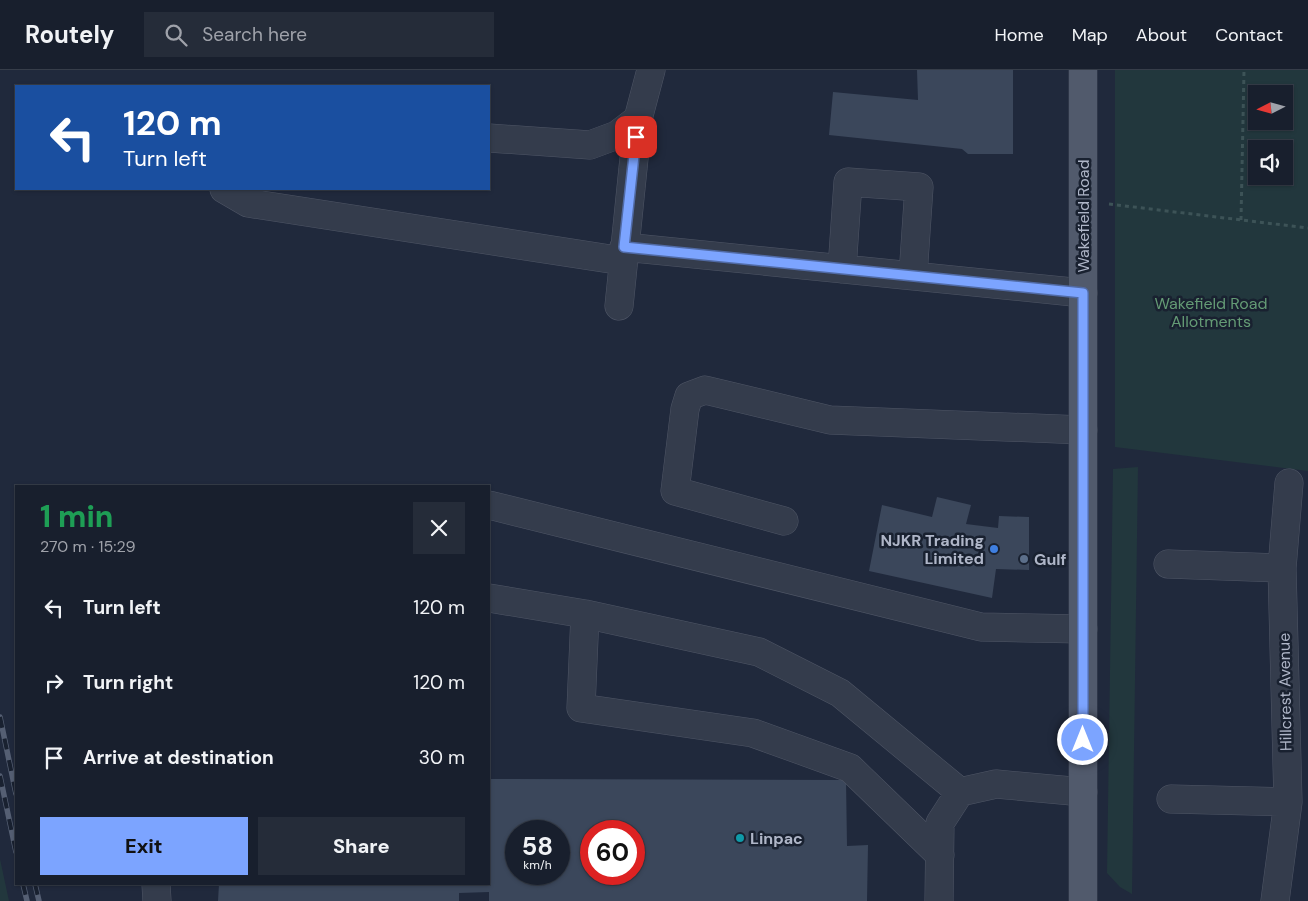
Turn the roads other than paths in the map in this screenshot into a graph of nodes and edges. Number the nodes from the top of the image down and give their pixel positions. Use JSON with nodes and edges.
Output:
{"nodes":[{"id":1,"x":651,"y":70,"type":"edge"},
{"id":2,"x":1083,"y":70,"type":"edge"},
{"id":3,"x":638,"y":119,"type":"junction"},
{"id":4,"x":490,"y":138,"type":"edge"},
{"id":5,"x":226,"y":190,"type":"edge"},
{"id":6,"x":624,"y":254,"type":"junction"},
{"id":7,"x":842,"y":269,"type":"junction"},
{"id":8,"x":913,"y":276,"type":"junction"},
{"id":9,"x":1083,"y":293,"type":"junction"},
{"id":10,"x":619,"y":306,"type":"dead end"},
{"id":11,"x":1083,"y":430,"type":"junction"},
{"id":12,"x":1289,"y":482,"type":"dead end"},
{"id":13,"x":490,"y":504,"type":"edge"},
{"id":14,"x":784,"y":521,"type":"dead end"},
{"id":15,"x":1168,"y":564,"type":"dead end"},
{"id":16,"x":1282,"y":568,"type":"junction"},
{"id":17,"x":490,"y":598,"type":"edge"},
{"id":18,"x":585,"y":614,"type":"junction"},
{"id":19,"x":1083,"y":628,"type":"junction"},
{"id":20,"x":960,"y":792,"type":"junction"},
{"id":21,"x":1083,"y":792,"type":"junction"},
{"id":22,"x":1171,"y":799,"type":"dead end"},
{"id":23,"x":1288,"y":802,"type":"junction"},
{"id":24,"x":940,"y":855,"type":"junction"},
{"id":25,"x":156,"y":885,"type":"edge"},
{"id":26,"x":157,"y":901,"type":"edge"},
{"id":27,"x":939,"y":901,"type":"edge"},
{"id":28,"x":1083,"y":901,"type":"edge"},
{"id":29,"x":1275,"y":901,"type":"edge"}],
"edges":[{"from":1,"to":3,"type":"street"},
{"from":2,"to":9,"type":"main road","name":"Wakefield Road"},
{"from":3,"to":4,"type":"street"},
{"from":3,"to":6,"type":"street"},
{"from":5,"to":6,"type":"street"},
{"from":6,"to":7,"type":"street"},
{"from":6,"to":10,"type":"street"},
{"from":7,"to":8,"type":"street"},
{"from":7,"to":8,"type":"street"},
{"from":8,"to":9,"type":"street"},
{"from":9,"to":11,"type":"main road","name":"Wakefield Road"},
{"from":11,"to":14,"type":"street"},
{"from":11,"to":19,"type":"main road","name":"Wakefield Road"},
{"from":12,"to":16,"type":"street","name":"Hillcrest Avenue"},
{"from":13,"to":19,"type":"street"},
{"from":15,"to":16,"type":"street"},
{"from":16,"to":23,"type":"street","name":"Hillcrest Avenue"},
{"from":17,"to":18,"type":"street"},
{"from":18,"to":20,"type":"street"},
{"from":18,"to":24,"type":"street"},
{"from":19,"to":21,"type":"main road","name":"Wakefield Road"},
{"from":20,"to":21,"type":"street"},
{"from":20,"to":24,"type":"street"},
{"from":21,"to":28,"type":"main road","name":"Wakefield Road"},
{"from":22,"to":23,"type":"street"},
{"from":23,"to":29,"type":"street","name":"Hillcrest Avenue"},
{"from":24,"to":27,"type":"street"},
{"from":25,"to":26,"type":"street"}]}
